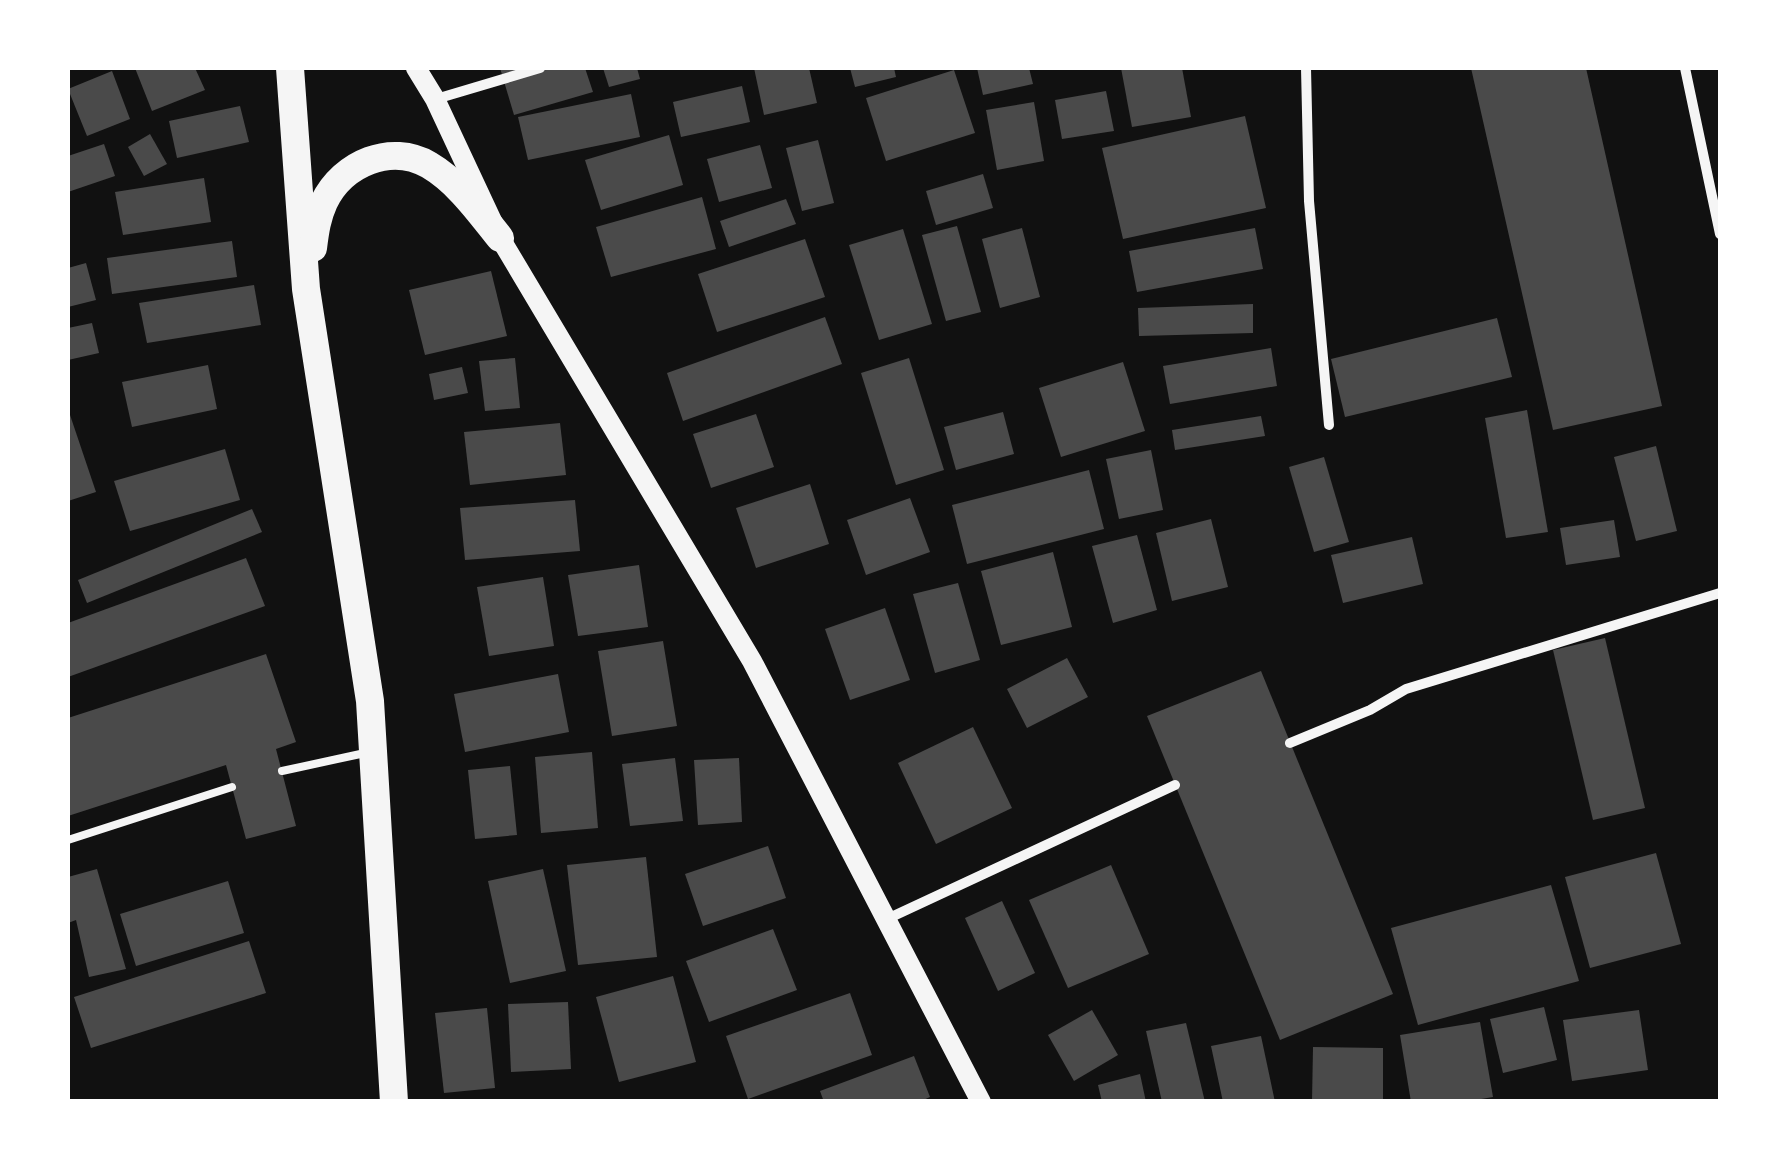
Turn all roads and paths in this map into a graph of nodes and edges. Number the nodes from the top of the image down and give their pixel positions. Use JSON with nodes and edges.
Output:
{"nodes":[{"id":1,"x":290,"y":68,"type":"edge"},
{"id":2,"x":416,"y":68,"type":"edge"},
{"id":3,"x":540,"y":68,"type":"edge"},
{"id":4,"x":1306,"y":68,"type":"edge"},
{"id":5,"x":1685,"y":68,"type":"edge"},
{"id":6,"x":435,"y":99,"type":"junction"},
{"id":7,"x":1720,"y":234,"type":"edge"},
{"id":8,"x":500,"y":238,"type":"junction"},
{"id":9,"x":306,"y":289,"type":"junction"},
{"id":10,"x":1329,"y":425,"type":"dead end"},
{"id":11,"x":1720,"y":593,"type":"edge"},
{"id":12,"x":1290,"y":743,"type":"dead end"},
{"id":13,"x":374,"y":750,"type":"junction"},
{"id":14,"x":282,"y":771,"type":"dead end"},
{"id":15,"x":1175,"y":784,"type":"dead end"},
{"id":16,"x":232,"y":787,"type":"dead end"},
{"id":17,"x":68,"y":840,"type":"edge"},
{"id":18,"x":887,"y":919,"type":"junction"},
{"id":19,"x":394,"y":1102,"type":"edge"},
{"id":20,"x":981,"y":1102,"type":"edge"}],
"edges":[{"from":1,"to":9,"type":"highway"},
{"from":2,"to":6,"type":"main road"},
{"from":3,"to":6,"type":"street"},
{"from":4,"to":10,"type":"street"},
{"from":5,"to":7,"type":"street"},
{"from":6,"to":8,"type":"main road"},
{"from":8,"to":9,"type":"highway"},
{"from":8,"to":18,"type":"main road"},
{"from":9,"to":13,"type":"highway"},
{"from":11,"to":12,"type":"street"},
{"from":13,"to":14,"type":"lane"},
{"from":13,"to":19,"type":"highway"},
{"from":15,"to":18,"type":"street"},
{"from":16,"to":17,"type":"lane"},
{"from":18,"to":20,"type":"main road"}]}
